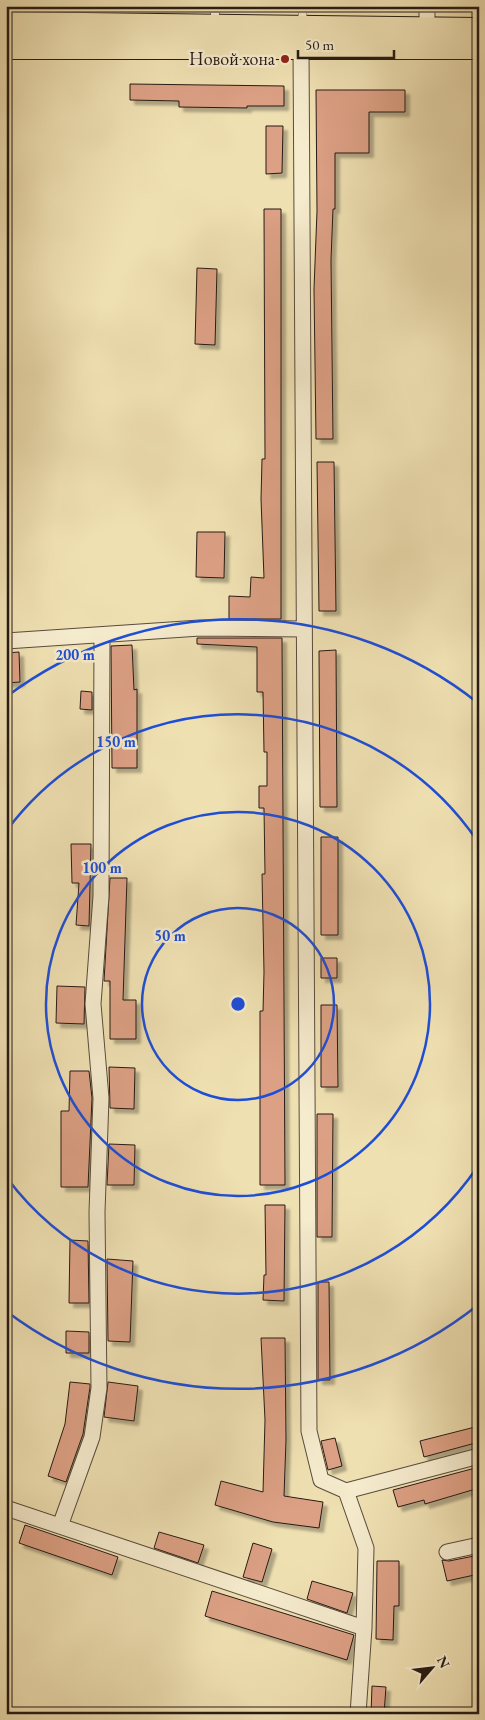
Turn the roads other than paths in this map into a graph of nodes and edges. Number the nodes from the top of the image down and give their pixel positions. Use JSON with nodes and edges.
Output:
{"nodes":[{"id":1,"x":215,"y":16,"type":"edge"},
{"id":2,"x":427,"y":18,"type":"edge"},
{"id":3,"x":6,"y":24,"type":"edge"},
{"id":4,"x":302,"y":27,"type":"edge"},
{"id":5,"x":479,"y":30,"type":"edge"},
{"id":6,"x":6,"y":47,"type":"edge"},
{"id":7,"x":479,"y":47,"type":"edge"},
{"id":8,"x":304,"y":629,"type":"junction"},
{"id":9,"x":102,"y":636,"type":"junction"},
{"id":10,"x":6,"y":641,"type":"edge"},
{"id":11,"x":479,"y":1456,"type":"edge"},
{"id":12,"x":346,"y":1491,"type":"junction"},
{"id":13,"x":6,"y":1508,"type":"edge"},
{"id":14,"x":60,"y":1526,"type":"junction"},
{"id":15,"x":479,"y":1545,"type":"edge"},
{"id":16,"x":447,"y":1552,"type":"dead end"},
{"id":17,"x":364,"y":1628,"type":"junction"},
{"id":18,"x":358,"y":1714,"type":"edge"}],
"edges":[{"from":1,"to":3,"type":"main road"},
{"from":1,"to":4,"type":"main road"},
{"from":2,"to":4,"type":"main road"},
{"from":2,"to":5,"type":"main road"},
{"from":4,"to":6,"type":"main road"},
{"from":4,"to":7,"type":"main road"},
{"from":4,"to":8,"type":"street"},
{"from":8,"to":9,"type":"street"},
{"from":8,"to":12,"type":"street"},
{"from":9,"to":10,"type":"street"},
{"from":9,"to":14,"type":"street"},
{"from":11,"to":12,"type":"street"},
{"from":12,"to":17,"type":"street"},
{"from":13,"to":14,"type":"street"},
{"from":14,"to":17,"type":"street"},
{"from":15,"to":16,"type":"street"},
{"from":17,"to":18,"type":"street"}]}
